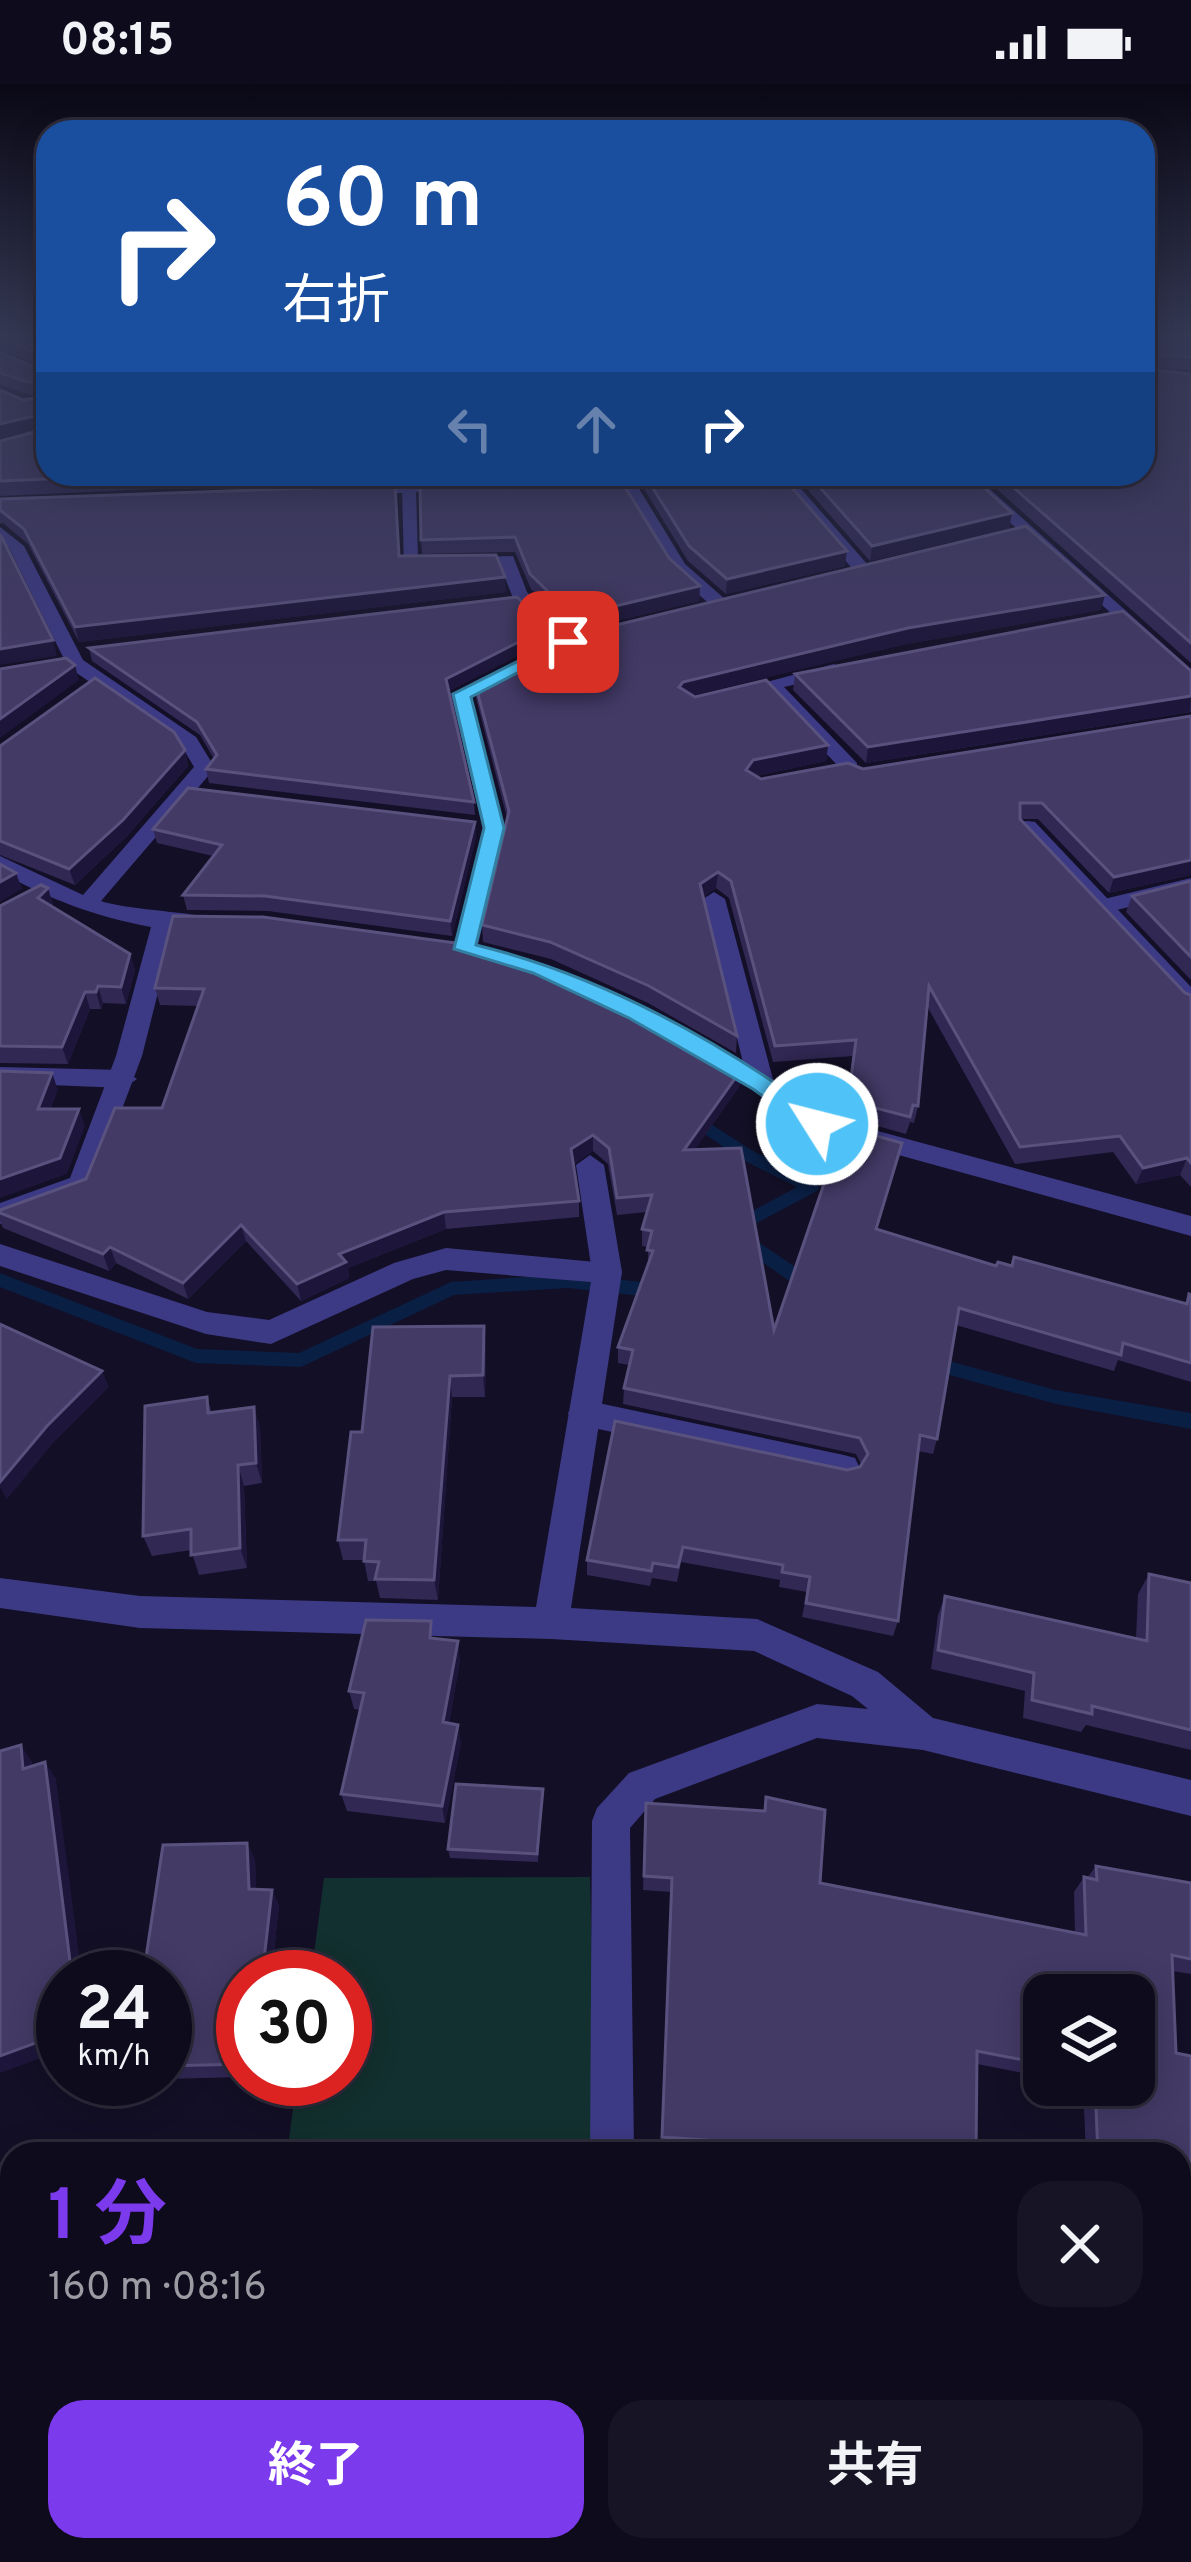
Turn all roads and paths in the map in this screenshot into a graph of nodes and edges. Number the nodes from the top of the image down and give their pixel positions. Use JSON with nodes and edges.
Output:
{"nodes":[{"id":1,"x":452,"y":486,"type":"edge"},
{"id":2,"x":629,"y":486,"type":"edge"},
{"id":3,"x":789,"y":486,"type":"edge"},
{"id":4,"x":978,"y":486,"type":"edge"},
{"id":5,"x":408,"y":489,"type":"junction"},
{"id":6,"x":340,"y":491,"type":"edge"},
{"id":7,"x":0,"y":532,"type":"edge"},
{"id":8,"x":1031,"y":532,"type":"junction"},
{"id":9,"x":1010,"y":537,"type":"edge"},
{"id":10,"x":883,"y":565,"type":"edge"},
{"id":11,"x":524,"y":599,"type":"junction"},
{"id":12,"x":501,"y":602,"type":"edge"},
{"id":13,"x":698,"y":610,"type":"edge"},
{"id":14,"x":1123,"y":616,"type":"junction"},
{"id":15,"x":1101,"y":620,"type":"edge"},
{"id":16,"x":590,"y":637,"type":"edge"},
{"id":17,"x":568,"y":642,"type":"junction"},
{"id":18,"x":546,"y":653,"type":"edge"},
{"id":19,"x":525,"y":663,"type":"edge"},
{"id":20,"x":862,"y":664,"type":"edge"},
{"id":21,"x":1191,"y":679,"type":"edge"},
{"id":22,"x":771,"y":685,"type":"junction"},
{"id":23,"x":712,"y":698,"type":"edge"},
{"id":24,"x":828,"y":772,"type":"edge"},
{"id":25,"x":186,"y":791,"type":"junction"},
{"id":26,"x":210,"y":794,"type":"edge"},
{"id":27,"x":470,"y":825,"type":"edge"},
{"id":28,"x":1027,"y":826,"type":"edge"},
{"id":29,"x":494,"y":828,"type":"junction"},
{"id":30,"x":0,"y":863,"type":"edge"},
{"id":31,"x":1191,"y":885,"type":"edge"},
{"id":32,"x":45,"y":888,"type":"junction"},
{"id":33,"x":714,"y":899,"type":"edge"},
{"id":34,"x":86,"y":905,"type":"junction"},
{"id":35,"x":1104,"y":906,"type":"junction"},
{"id":36,"x":15,"y":908,"type":"edge"},
{"id":37,"x":246,"y":922,"type":"edge"},
{"id":38,"x":163,"y":924,"type":"junction"},
{"id":39,"x":464,"y":950,"type":"edge"},
{"id":40,"x":1191,"y":1002,"type":"edge"},
{"id":41,"x":678,"y":1036,"type":"edge"},
{"id":42,"x":0,"y":1075,"type":"edge"},
{"id":43,"x":124,"y":1079,"type":"junction"},
{"id":44,"x":761,"y":1083,"type":"junction"},
{"id":45,"x":590,"y":1165,"type":"dead end"},
{"id":46,"x":4,"y":1207,"type":"edge"},
{"id":47,"x":1191,"y":1226,"type":"edge"},
{"id":48,"x":0,"y":1255,"type":"edge"},
{"id":49,"x":607,"y":1272,"type":"junction"},
{"id":50,"x":584,"y":1413,"type":"junction"},
{"id":51,"x":844,"y":1468,"type":"edge"},
{"id":52,"x":0,"y":1593,"type":"edge"},
{"id":53,"x":551,"y":1623,"type":"junction"},
{"id":54,"x":923,"y":1733,"type":"junction"},
{"id":55,"x":1191,"y":1798,"type":"edge"},
{"id":56,"x":612,"y":2142,"type":"edge"}],
"edges":[{"from":1,"to":5,"type":"street"},
{"from":2,"to":13,"type":"street"},
{"from":3,"to":10,"type":"street"},
{"from":4,"to":8,"type":"street"},
{"from":5,"to":6,"type":"street"},
{"from":5,"to":11,"type":"street"},
{"from":7,"to":25,"type":"street"},
{"from":8,"to":9,"type":"street"},
{"from":8,"to":14,"type":"street"},
{"from":11,"to":12,"type":"street"},
{"from":11,"to":17,"type":"street"},
{"from":14,"to":15,"type":"street"},
{"from":14,"to":21,"type":"street"},
{"from":16,"to":17,"type":"street"},
{"from":17,"to":18,"type":"street"},
{"from":19,"to":29,"type":"street"},
{"from":20,"to":22,"type":"street"},
{"from":22,"to":23,"type":"street"},
{"from":22,"to":24,"type":"street"},
{"from":25,"to":26,"type":"street"},
{"from":25,"to":34,"type":"street"},
{"from":27,"to":29,"type":"street"},
{"from":28,"to":35,"type":"street"},
{"from":29,"to":39,"type":"street"},
{"from":30,"to":32,"type":"street"},
{"from":31,"to":35,"type":"street"},
{"from":32,"to":34,"type":"street"},
{"from":32,"to":36,"type":"street"},
{"from":33,"to":44,"type":"street"},
{"from":34,"to":38,"type":"street"},
{"from":35,"to":40,"type":"street"},
{"from":37,"to":38,"type":"street"},
{"from":38,"to":43,"type":"street"},
{"from":41,"to":44,"type":"street"},
{"from":42,"to":43,"type":"street"},
{"from":43,"to":46,"type":"street"},
{"from":44,"to":47,"type":"street"},
{"from":45,"to":49,"type":"street"},
{"from":48,"to":49,"type":"street"},
{"from":49,"to":50,"type":"street"},
{"from":50,"to":51,"type":"street"},
{"from":50,"to":53,"type":"street"},
{"from":52,"to":53,"type":"street"},
{"from":53,"to":54,"type":"street"},
{"from":54,"to":55,"type":"street"},
{"from":54,"to":56,"type":"street"}]}
